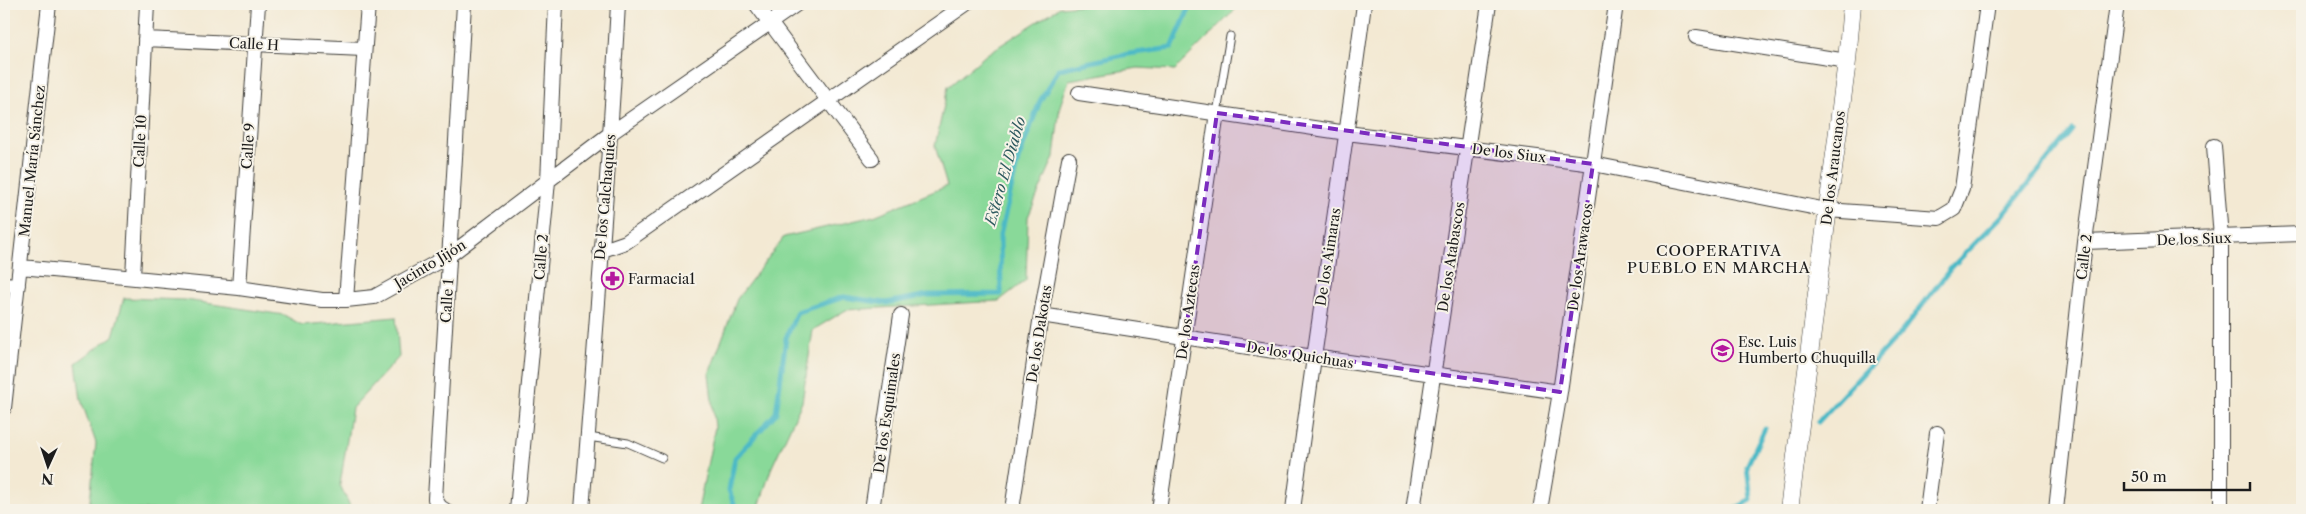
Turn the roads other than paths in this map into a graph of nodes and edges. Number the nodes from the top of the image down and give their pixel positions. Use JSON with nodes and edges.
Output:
{"nodes":[{"id":1,"x":49,"y":4,"type":"edge"},
{"id":2,"x":147,"y":4,"type":"edge"},
{"id":3,"x":258,"y":4,"type":"edge"},
{"id":4,"x":368,"y":4,"type":"edge"},
{"id":5,"x":464,"y":4,"type":"edge"},
{"id":6,"x":556,"y":4,"type":"edge"},
{"id":7,"x":618,"y":4,"type":"edge"},
{"id":8,"x":756,"y":4,"type":"edge"},
{"id":9,"x":797,"y":4,"type":"edge"},
{"id":10,"x":966,"y":4,"type":"edge"},
{"id":11,"x":1364,"y":4,"type":"edge"},
{"id":12,"x":1489,"y":4,"type":"edge"},
{"id":13,"x":1616,"y":4,"type":"edge"},
{"id":14,"x":1852,"y":4,"type":"edge"},
{"id":15,"x":1987,"y":4,"type":"edge"},
{"id":16,"x":2117,"y":4,"type":"edge"},
{"id":17,"x":771,"y":23,"type":"junction"},
{"id":18,"x":1230,"y":36,"type":"dead end"},
{"id":19,"x":1696,"y":37,"type":"dead end"},
{"id":20,"x":145,"y":39,"type":"junction"},
{"id":21,"x":255,"y":44,"type":"junction"},
{"id":22,"x":363,"y":50,"type":"junction"},
{"id":23,"x":1847,"y":61,"type":"junction"},
{"id":24,"x":1079,"y":93,"type":"dead end"},
{"id":25,"x":827,"y":100,"type":"junction"},
{"id":26,"x":1217,"y":113,"type":"junction"},
{"id":27,"x":611,"y":133,"type":"junction"},
{"id":28,"x":1347,"y":133,"type":"junction"},
{"id":29,"x":2214,"y":146,"type":"dead end"},
{"id":30,"x":1468,"y":148,"type":"junction"},
{"id":31,"x":872,"y":159,"type":"dead end"},
{"id":32,"x":1069,"y":159,"type":"dead end"},
{"id":33,"x":1593,"y":164,"type":"junction"},
{"id":34,"x":548,"y":181,"type":"junction"},
{"id":35,"x":1827,"y":210,"type":"junction"},
{"id":36,"x":2302,"y":234,"type":"edge"},
{"id":37,"x":2222,"y":238,"type":"junction"},
{"id":38,"x":2085,"y":242,"type":"junction"},
{"id":39,"x":600,"y":250,"type":"junction"},
{"id":40,"x":450,"y":255,"type":"junction"},
{"id":41,"x":21,"y":267,"type":"junction"},
{"id":42,"x":133,"y":278,"type":"junction"},
{"id":43,"x":4,"y":284,"type":"edge"},
{"id":44,"x":18,"y":285,"type":"junction"},
{"id":45,"x":239,"y":288,"type":"junction"},
{"id":46,"x":346,"y":300,"type":"junction"},
{"id":47,"x":901,"y":315,"type":"dead end"},
{"id":48,"x":1041,"y":315,"type":"junction"},
{"id":49,"x":1185,"y":337,"type":"junction"},
{"id":50,"x":1313,"y":357,"type":"junction"},
{"id":51,"x":1433,"y":374,"type":"junction"},
{"id":52,"x":1560,"y":392,"type":"junction"},
{"id":53,"x":4,"y":408,"type":"edge"},
{"id":54,"x":1937,"y":433,"type":"dead end"},
{"id":55,"x":588,"y":437,"type":"junction"},
{"id":56,"x":662,"y":458,"type":"dead end"},
{"id":57,"x":442,"y":509,"type":"edge"},
{"id":58,"x":517,"y":510,"type":"edge"},
{"id":59,"x":582,"y":510,"type":"edge"},
{"id":60,"x":872,"y":510,"type":"edge"},
{"id":61,"x":1012,"y":510,"type":"edge"},
{"id":62,"x":1160,"y":510,"type":"edge"},
{"id":63,"x":1293,"y":510,"type":"edge"},
{"id":64,"x":1413,"y":510,"type":"edge"},
{"id":65,"x":1540,"y":510,"type":"edge"},
{"id":66,"x":1788,"y":510,"type":"edge"},
{"id":67,"x":1927,"y":510,"type":"edge"},
{"id":68,"x":2056,"y":510,"type":"edge"},
{"id":69,"x":2221,"y":510,"type":"edge"}],
"edges":[{"from":1,"to":41,"type":"street","name":"Manuel María Sánchez"},
{"from":2,"to":20,"type":"street","name":"Calle 10"},
{"from":3,"to":21,"type":"street","name":"Calle 9"},
{"from":4,"to":22,"type":"street"},
{"from":5,"to":40,"type":"street","name":"Calle 1"},
{"from":6,"to":34,"type":"street","name":"Calle 2"},
{"from":7,"to":27,"type":"street","name":"De los Calchaquíes"},
{"from":8,"to":17,"type":"street"},
{"from":9,"to":17,"type":"street","name":"Jacinto Jijón"},
{"from":10,"to":25,"type":"street"},
{"from":11,"to":28,"type":"street","name":"De los Aimaras"},
{"from":12,"to":30,"type":"street","name":"De los Atabascos"},
{"from":13,"to":33,"type":"street","name":"De los Arawacos"},
{"from":14,"to":23,"type":"street","name":"De los Araucanos"},
{"from":15,"to":35,"type":"street","name":"De los Siux"},
{"from":16,"to":38,"type":"street","name":"Calle 2"},
{"from":17,"to":25,"type":"street"},
{"from":17,"to":27,"type":"street","name":"Jacinto Jijón"},
{"from":18,"to":26,"type":"lane"},
{"from":19,"to":23,"type":"street"},
{"from":20,"to":21,"type":"street","name":"Calle H"},
{"from":20,"to":42,"type":"street","name":"Calle 10"},
{"from":21,"to":22,"type":"street","name":"Calle H"},
{"from":21,"to":45,"type":"street","name":"Calle 9"},
{"from":22,"to":46,"type":"street"},
{"from":23,"to":35,"type":"street","name":"De los Araucanos"},
{"from":24,"to":26,"type":"street","name":"De los Siux"},
{"from":25,"to":31,"type":"street"},
{"from":25,"to":39,"type":"street"},
{"from":26,"to":28,"type":"street","name":"De los Siux"},
{"from":26,"to":49,"type":"street","name":"De los Aztecas"},
{"from":27,"to":34,"type":"street","name":"Jacinto Jijón"},
{"from":27,"to":39,"type":"street","name":"De los Calchaquíes"},
{"from":28,"to":30,"type":"street","name":"De los Siux"},
{"from":28,"to":50,"type":"street","name":"De los Aimaras"},
{"from":29,"to":37,"type":"street"},
{"from":30,"to":33,"type":"street","name":"De los Siux"},
{"from":30,"to":51,"type":"street","name":"De los Atabascos"},
{"from":32,"to":48,"type":"street","name":"De los Dakotas"},
{"from":33,"to":35,"type":"street","name":"De los Siux"},
{"from":33,"to":52,"type":"street","name":"De los Arawacos"},
{"from":34,"to":40,"type":"street","name":"Jacinto Jijón"},
{"from":34,"to":58,"type":"street","name":"Calle 2"},
{"from":35,"to":66,"type":"street","name":"De los Araucanos"},
{"from":36,"to":37,"type":"street","name":"De los Siux"},
{"from":37,"to":38,"type":"street","name":"De los Siux"},
{"from":37,"to":69,"type":"street"},
{"from":38,"to":68,"type":"street","name":"Calle 2"},
{"from":39,"to":55,"type":"street","name":"De los Calchaquíes"},
{"from":40,"to":46,"type":"street","name":"Jacinto Jijón"},
{"from":40,"to":57,"type":"street","name":"Calle 1"},
{"from":41,"to":42,"type":"street","name":"Jacinto Jijón"},
{"from":41,"to":44,"type":"street","name":"Manuel María Sánchez"},
{"from":42,"to":45,"type":"street","name":"Jacinto Jijón"},
{"from":43,"to":44,"type":"street"},
{"from":44,"to":53,"type":"street","name":"Manuel María Sánchez"},
{"from":45,"to":46,"type":"street","name":"Jacinto Jijón"},
{"from":47,"to":60,"type":"street","name":"De los Esquimales"},
{"from":48,"to":49,"type":"street","name":"De los Quichuas"},
{"from":48,"to":61,"type":"street","name":"De los Dakotas"},
{"from":49,"to":50,"type":"street","name":"De los Quichuas"},
{"from":49,"to":62,"type":"street","name":"De los Aztecas"},
{"from":50,"to":51,"type":"street","name":"De los Quichuas"},
{"from":50,"to":63,"type":"street","name":"De los Aimaras"},
{"from":51,"to":52,"type":"street","name":"De los Quichuas"},
{"from":51,"to":64,"type":"street","name":"De los Atabascos"},
{"from":52,"to":65,"type":"street","name":"De los Arawacos"},
{"from":54,"to":67,"type":"street"},
{"from":55,"to":56,"type":"lane"},
{"from":55,"to":59,"type":"street","name":"De los Calchaquíes"}]}
